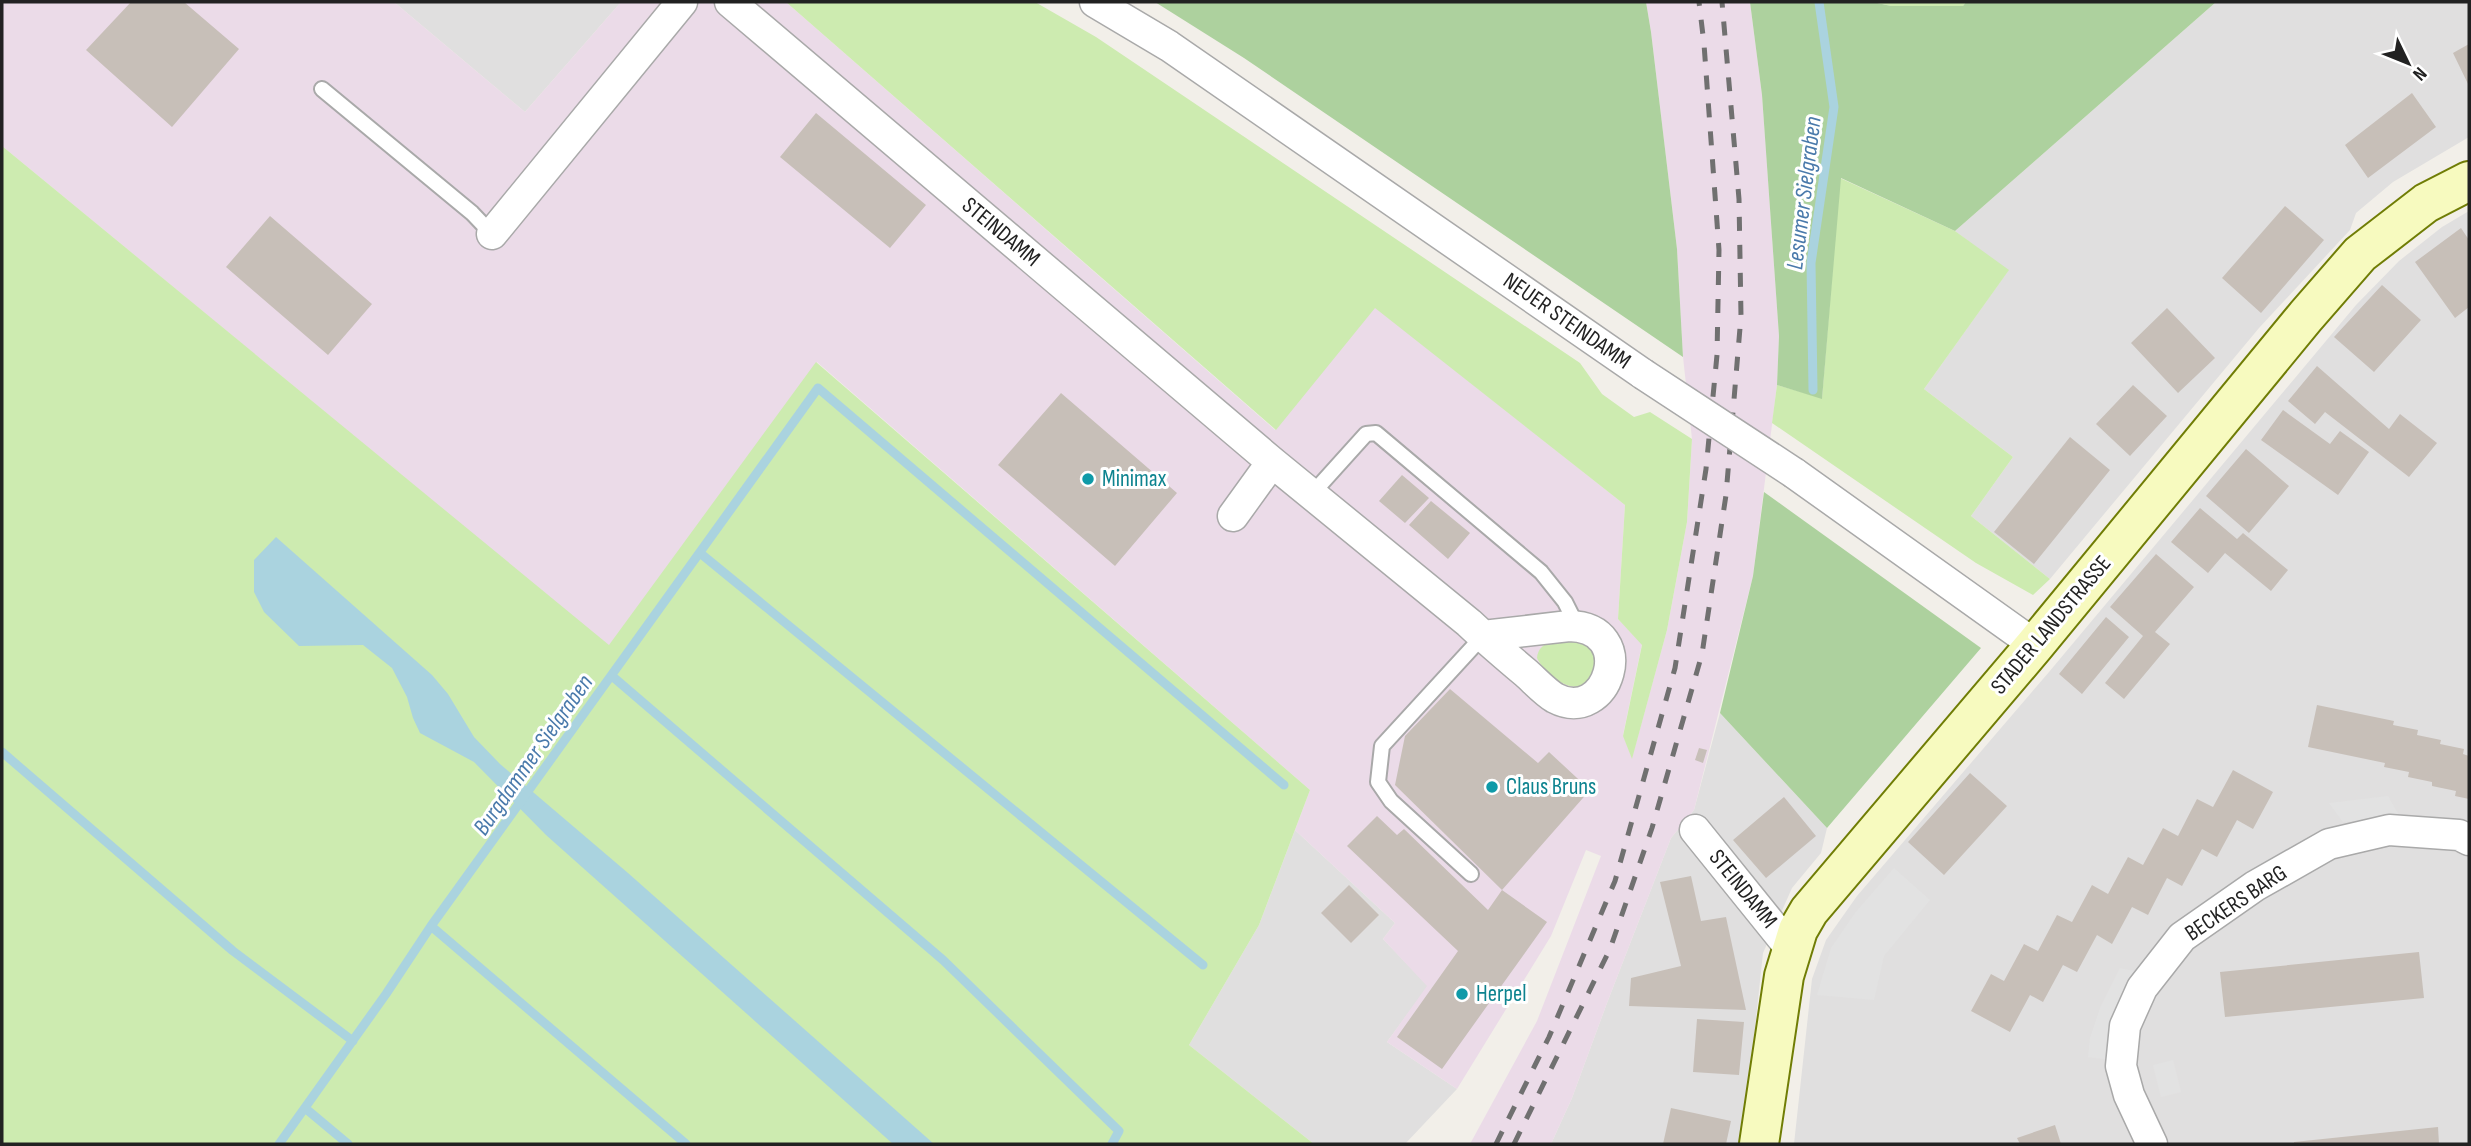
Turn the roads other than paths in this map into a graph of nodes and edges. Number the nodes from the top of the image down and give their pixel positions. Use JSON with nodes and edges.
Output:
{"nodes":[{"id":1,"x":682,"y":2,"type":"edge"},
{"id":2,"x":730,"y":2,"type":"edge"},
{"id":3,"x":1095,"y":2,"type":"edge"},
{"id":4,"x":322,"y":89,"type":"dead end"},
{"id":5,"x":2469,"y":181,"type":"edge"},
{"id":6,"x":492,"y":234,"type":"joint"},
{"id":7,"x":1272,"y":463,"type":"junction"},
{"id":8,"x":1311,"y":495,"type":"junction"},
{"id":9,"x":1233,"y":516,"type":"dead end"},
{"id":10,"x":1577,"y":626,"type":"junction"},
{"id":11,"x":1483,"y":636,"type":"junction"},
{"id":12,"x":2035,"y":645,"type":"junction"},
{"id":13,"x":1695,"y":830,"type":"dead end"},
{"id":14,"x":2469,"y":840,"type":"edge"},
{"id":15,"x":1471,"y":874,"type":"dead end"},
{"id":16,"x":1791,"y":949,"type":"junction"},
{"id":17,"x":1759,"y":1144,"type":"edge"},
{"id":18,"x":2152,"y":1144,"type":"edge"}],
"edges":[{"from":1,"to":6,"type":"street"},
{"from":2,"to":7,"type":"street","name":"STEINDAMM"},
{"from":3,"to":12,"type":"street","name":"NEUER STEINDAMM","bridge":true},
{"from":4,"to":6,"type":"lane"},
{"from":5,"to":12,"type":"street","name":"STADER LANDSTRASSE"},
{"from":7,"to":8,"type":"street","name":"STEINDAMM"},
{"from":7,"to":9,"type":"street"},
{"from":8,"to":10,"type":"lane"},
{"from":8,"to":11,"type":"street","name":"STEINDAMM"},
{"from":10,"to":11,"type":"street"},
{"from":10,"to":11,"type":"street","name":"STEINDAMM"},
{"from":11,"to":15,"type":"lane"},
{"from":12,"to":16,"type":"street","name":"STADER LANDSTRASSE"},
{"from":13,"to":16,"type":"street","name":"STEINDAMM"},
{"from":14,"to":18,"type":"street","name":"BECKERS BARG"},
{"from":16,"to":17,"type":"street","name":"STADER LANDSTRASSE"}]}
